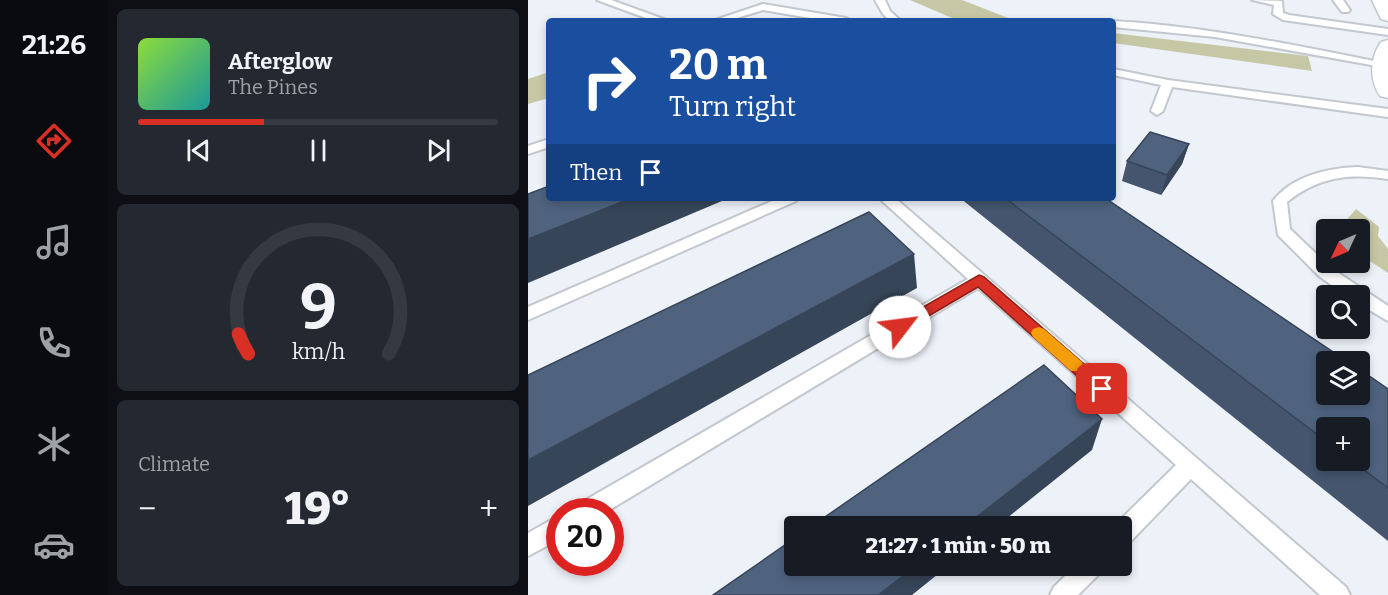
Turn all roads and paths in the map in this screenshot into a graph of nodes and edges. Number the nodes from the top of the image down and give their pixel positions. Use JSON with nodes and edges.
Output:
{"nodes":[{"id":1,"x":602,"y":0,"type":"edge"},
{"id":2,"x":880,"y":0,"type":"edge"},
{"id":3,"x":1257,"y":0,"type":"edge"},
{"id":4,"x":1338,"y":0,"type":"edge"},
{"id":5,"x":1382,"y":0,"type":"edge"},
{"id":6,"x":1279,"y":2,"type":"edge"},
{"id":7,"x":1345,"y":10,"type":"dead end"},
{"id":8,"x":1388,"y":15,"type":"edge"},
{"id":9,"x":655,"y":18,"type":"edge"},
{"id":10,"x":727,"y":18,"type":"edge"},
{"id":11,"x":828,"y":18,"type":"edge"},
{"id":12,"x":892,"y":18,"type":"edge"},
{"id":13,"x":1116,"y":24,"type":"edge"},
{"id":14,"x":1388,"y":32,"type":"edge"},
{"id":15,"x":1386,"y":56,"type":"edge"},
{"id":16,"x":1116,"y":73,"type":"edge"},
{"id":17,"x":1168,"y":83,"type":"junction"},
{"id":18,"x":1388,"y":92,"type":"edge"},
{"id":19,"x":1157,"y":111,"type":"dead end"},
{"id":20,"x":1388,"y":113,"type":"edge"},
{"id":21,"x":546,"y":144,"type":"edge"},
{"id":22,"x":528,"y":150,"type":"edge"},
{"id":23,"x":1388,"y":175,"type":"edge"},
{"id":24,"x":784,"y":201,"type":"edge"},
{"id":25,"x":889,"y":201,"type":"edge"},
{"id":26,"x":979,"y":280,"type":"junction"},
{"id":27,"x":528,"y":314,"type":"edge"},
{"id":28,"x":1388,"y":315,"type":"edge"},
{"id":29,"x":1189,"y":466,"type":"junction"},
{"id":30,"x":609,"y":498,"type":"edge"},
{"id":31,"x":1132,"y":524,"type":"edge"},
{"id":32,"x":546,"y":534,"type":"edge"},
{"id":33,"x":528,"y":545,"type":"edge"},
{"id":34,"x":1081,"y":576,"type":"edge"},
{"id":35,"x":1062,"y":595,"type":"edge"},
{"id":36,"x":1338,"y":595,"type":"edge"}],
"edges":[{"from":1,"to":9,"type":"lane"},
{"from":2,"to":12,"type":"lane"},
{"from":3,"to":6,"type":"lane"},
{"from":4,"to":7,"type":"lane"},
{"from":5,"to":8,"type":"street"},
{"from":6,"to":14,"type":"lane"},
{"from":10,"to":11,"type":"lane"},
{"from":13,"to":15,"type":"lane"},
{"from":15,"to":18,"type":"street"},
{"from":16,"to":17,"type":"lane"},
{"from":17,"to":19,"type":"lane"},
{"from":17,"to":20,"type":"lane"},
{"from":21,"to":22,"type":"lane"},
{"from":23,"to":28,"type":"lane"},
{"from":24,"to":27,"type":"lane"},
{"from":25,"to":26,"type":"lane"},
{"from":26,"to":29,"type":"lane"},
{"from":26,"to":30,"type":"lane"},
{"from":29,"to":31,"type":"lane"},
{"from":29,"to":36,"type":"lane"},
{"from":32,"to":33,"type":"lane"},
{"from":34,"to":35,"type":"lane"}]}
